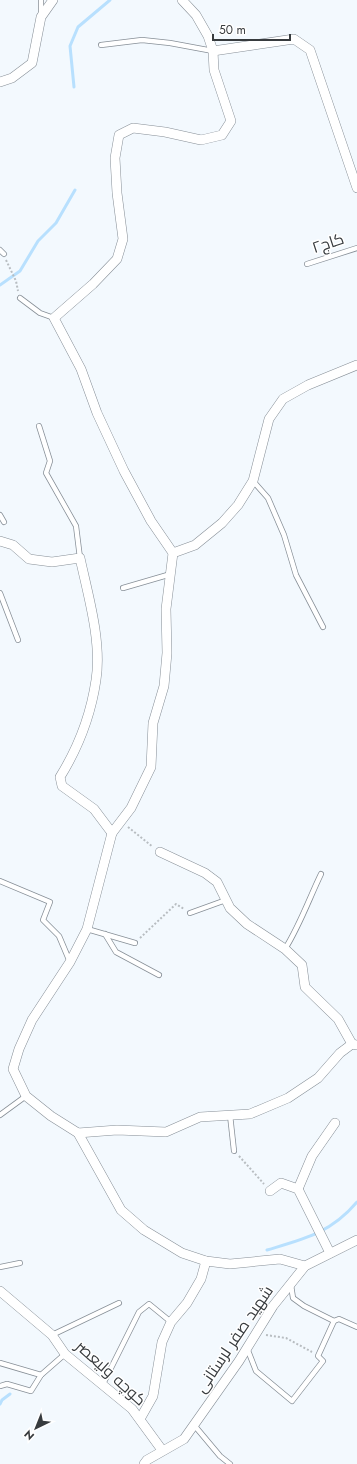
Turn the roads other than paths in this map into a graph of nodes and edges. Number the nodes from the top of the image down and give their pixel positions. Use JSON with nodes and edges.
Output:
{"nodes":[{"id":1,"x":40,"y":0,"type":"edge"},
{"id":2,"x":53,"y":0,"type":"edge"},
{"id":3,"x":182,"y":0,"type":"edge"},
{"id":4,"x":41,"y":17,"type":"junction"},
{"id":5,"x":101,"y":46,"type":"dead end"},
{"id":6,"x":212,"y":52,"type":"junction"},
{"id":7,"x":0,"y":82,"type":"edge"},
{"id":8,"x":357,"y":188,"type":"edge"},
{"id":9,"x":357,"y":248,"type":"edge"},
{"id":10,"x":307,"y":264,"type":"dead end"},
{"id":11,"x":20,"y":298,"type":"road end"},
{"id":12,"x":54,"y":318,"type":"junction"},
{"id":13,"x":357,"y":365,"type":"edge"},
{"id":14,"x":39,"y":426,"type":"dead end"},
{"id":15,"x":253,"y":481,"type":"junction"},
{"id":16,"x":0,"y":515,"type":"edge"},
{"id":17,"x":4,"y":522,"type":"dead end"},
{"id":18,"x":0,"y":542,"type":"edge"},
{"id":19,"x":173,"y":553,"type":"junction"},
{"id":20,"x":80,"y":558,"type":"junction"},
{"id":21,"x":171,"y":574,"type":"junction"},
{"id":22,"x":123,"y":588,"type":"dead end"},
{"id":23,"x":0,"y":593,"type":"edge"},
{"id":24,"x":323,"y":627,"type":"dead end"},
{"id":25,"x":18,"y":640,"type":"dead end"},
{"id":26,"x":112,"y":832,"type":"junction"},
{"id":27,"x":160,"y":852,"type":"road end"},
{"id":28,"x":321,"y":874,"type":"dead end"},
{"id":29,"x":0,"y":881,"type":"edge"},
{"id":30,"x":226,"y":900,"type":"junction"},
{"id":31,"x":190,"y":913,"type":"road end"},
{"id":32,"x":87,"y":929,"type":"junction"},
{"id":33,"x":105,"y":934,"type":"junction"},
{"id":34,"x":135,"y":943,"type":"road end"},
{"id":35,"x":285,"y":949,"type":"junction"},
{"id":36,"x":70,"y":962,"type":"junction"},
{"id":37,"x":159,"y":975,"type":"dead end"},
{"id":38,"x":355,"y":1045,"type":"edge"},
{"id":39,"x":26,"y":1096,"type":"junction"},
{"id":40,"x":0,"y":1115,"type":"edge"},
{"id":41,"x":230,"y":1115,"type":"junction"},
{"id":42,"x":335,"y":1123,"type":"dead end"},
{"id":43,"x":78,"y":1133,"type":"junction"},
{"id":44,"x":234,"y":1151,"type":"road end"},
{"id":45,"x":298,"y":1189,"type":"junction"},
{"id":46,"x":270,"y":1191,"type":"road end"},
{"id":47,"x":357,"y":1240,"type":"edge"},
{"id":48,"x":330,"y":1253,"type":"junction"},
{"id":49,"x":206,"y":1261,"type":"junction"},
{"id":50,"x":20,"y":1263,"type":"dead end"},
{"id":51,"x":305,"y":1266,"type":"junction"},
{"id":52,"x":0,"y":1267,"type":"edge"},
{"id":53,"x":290,"y":1284,"type":"junction"},
{"id":54,"x":0,"y":1291,"type":"edge"},
{"id":55,"x":119,"y":1302,"type":"dead end"},
{"id":56,"x":334,"y":1321,"type":"junction"},
{"id":57,"x":171,"y":1322,"type":"junction"},
{"id":58,"x":357,"y":1327,"type":"edge"},
{"id":59,"x":52,"y":1335,"type":"junction"},
{"id":60,"x":247,"y":1348,"type":"junction"},
{"id":61,"x":65,"y":1354,"type":"junction"},
{"id":62,"x":0,"y":1363,"type":"edge"},
{"id":63,"x":41,"y":1375,"type":"junction"},
{"id":64,"x":103,"y":1384,"type":"junction"},
{"id":65,"x":0,"y":1386,"type":"edge"},
{"id":66,"x":140,"y":1419,"type":"junction"},
{"id":67,"x":194,"y":1425,"type":"junction"},
{"id":68,"x":162,"y":1450,"type":"junction"},
{"id":69,"x":144,"y":1464,"type":"edge"},
{"id":70,"x":230,"y":1464,"type":"edge"}],
"edges":[{"from":1,"to":4,"type":"lane"},
{"from":2,"to":4,"type":"street"},
{"from":3,"to":6,"type":"street"},
{"from":4,"to":7,"type":"street"},
{"from":5,"to":6,"type":"lane"},
{"from":6,"to":8,"type":"street"},
{"from":6,"to":12,"type":"street"},
{"from":9,"to":10,"type":"lane","name":"کاج۲"},
{"from":11,"to":12,"type":"lane"},
{"from":12,"to":19,"type":"street"},
{"from":13,"to":15,"type":"street"},
{"from":14,"to":20,"type":"lane"},
{"from":15,"to":19,"type":"street"},
{"from":15,"to":24,"type":"lane"},
{"from":16,"to":17,"type":"lane"},
{"from":18,"to":20,"type":"street"},
{"from":19,"to":21,"type":"street"},
{"from":20,"to":26,"type":"street"},
{"from":21,"to":22,"type":"lane"},
{"from":21,"to":26,"type":"street"},
{"from":23,"to":25,"type":"lane"},
{"from":26,"to":32,"type":"street"},
{"from":27,"to":30,"type":"street"},
{"from":28,"to":35,"type":"lane"},
{"from":29,"to":36,"type":"lane"},
{"from":30,"to":31,"type":"lane"},
{"from":30,"to":35,"type":"street"},
{"from":32,"to":33,"type":"lane"},
{"from":32,"to":36,"type":"street"},
{"from":33,"to":34,"type":"lane"},
{"from":33,"to":37,"type":"lane"},
{"from":35,"to":38,"type":"street"},
{"from":36,"to":39,"type":"street"},
{"from":38,"to":41,"type":"street"},
{"from":39,"to":40,"type":"lane"},
{"from":39,"to":43,"type":"street"},
{"from":41,"to":43,"type":"street"},
{"from":41,"to":44,"type":"lane"},
{"from":42,"to":45,"type":"street"},
{"from":43,"to":49,"type":"street"},
{"from":45,"to":46,"type":"street"},
{"from":45,"to":48,"type":"street"},
{"from":47,"to":48,"type":"street","name":"شهید صفر لرستانی"},
{"from":48,"to":51,"type":"street","name":"شهید صفر لرستانی"},
{"from":49,"to":51,"type":"street"},
{"from":49,"to":57,"type":"street"},
{"from":50,"to":52,"type":"lane"},
{"from":51,"to":53,"type":"street","name":"شهید صفر لرستانی"},
{"from":53,"to":56,"type":"lane"},
{"from":53,"to":60,"type":"street","name":"شهید صفر لرستانی"},
{"from":54,"to":59,"type":"street","name":"کوچه ولیعصر"},
{"from":55,"to":59,"type":"lane"},
{"from":56,"to":58,"type":"lane"},
{"from":56,"to":60,"type":"lane"},
{"from":57,"to":64,"type":"lane"},
{"from":57,"to":66,"type":"street"},
{"from":59,"to":61,"type":"street","name":"کوچه ولیعصر"},
{"from":60,"to":67,"type":"street","name":"شهید صفر لرستانی"},
{"from":61,"to":63,"type":"lane"},
{"from":61,"to":64,"type":"street","name":"کوچه ولیعصر"},
{"from":62,"to":63,"type":"lane"},
{"from":63,"to":65,"type":"lane"},
{"from":64,"to":66,"type":"street","name":"کوچه ولیعصر"},
{"from":66,"to":68,"type":"street","name":"کوچه ولیعصر"},
{"from":67,"to":68,"type":"street","name":"شهید صفر لرستانی"},
{"from":67,"to":70,"type":"lane"},
{"from":68,"to":69,"type":"street","name":"شهید صفر لرستانی"}]}
